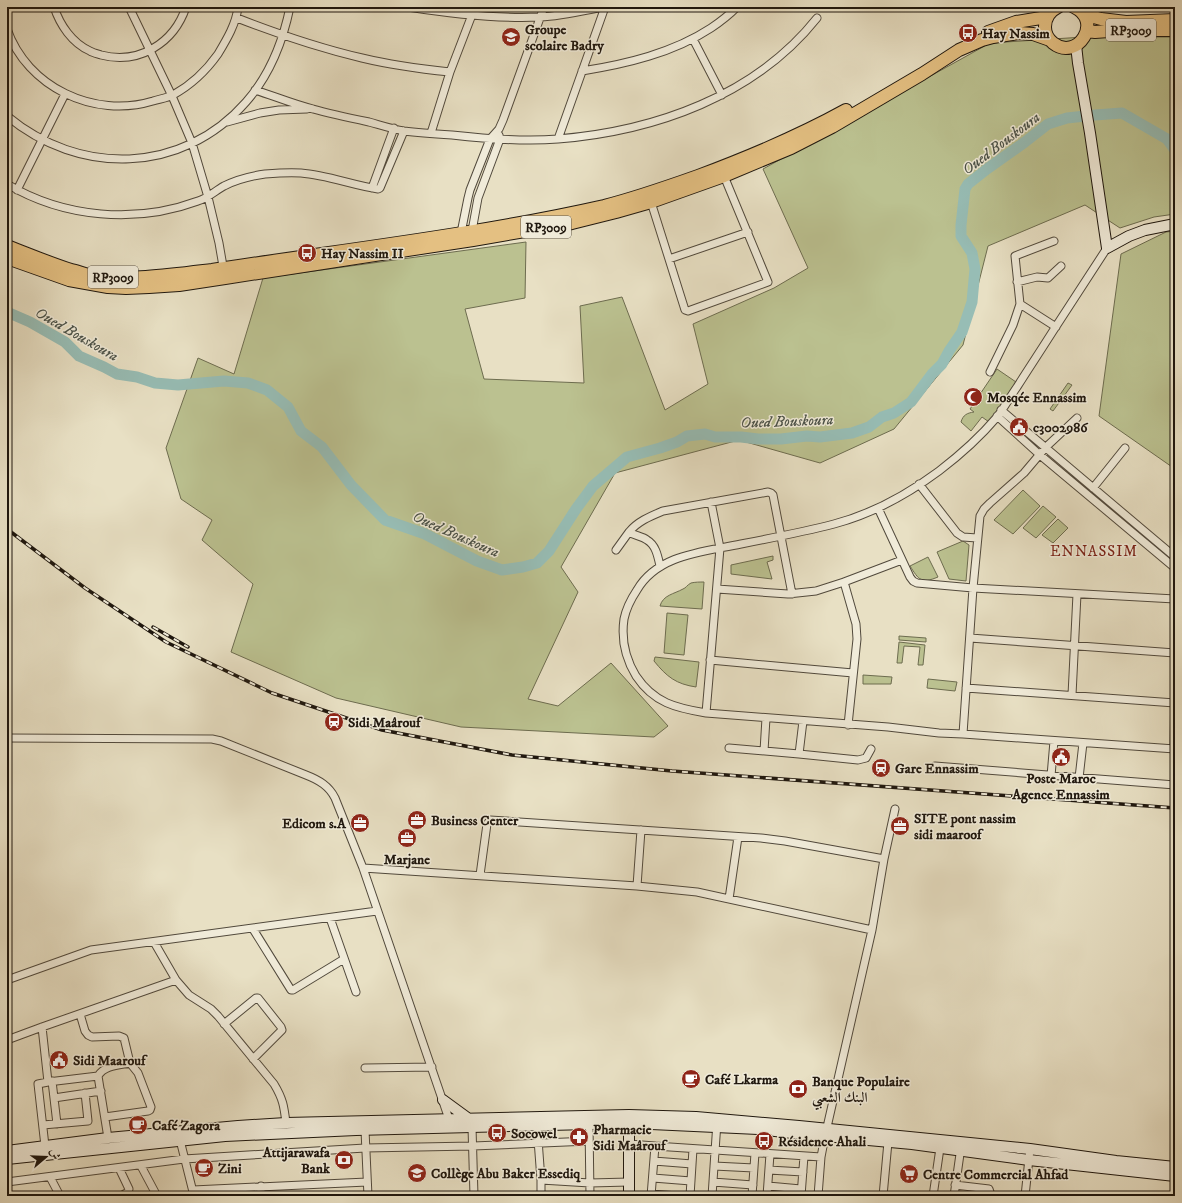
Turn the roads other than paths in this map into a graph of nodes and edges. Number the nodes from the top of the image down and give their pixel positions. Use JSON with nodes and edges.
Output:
{"nodes":[{"id":1,"x":54,"y":7,"type":"edge"},
{"id":2,"x":129,"y":7,"type":"edge"},
{"id":3,"x":186,"y":7,"type":"edge"},
{"id":4,"x":238,"y":7,"type":"edge"},
{"id":5,"x":290,"y":7,"type":"edge"},
{"id":6,"x":408,"y":7,"type":"edge"},
{"id":7,"x":475,"y":7,"type":"edge"},
{"id":8,"x":544,"y":7,"type":"edge"},
{"id":9,"x":604,"y":7,"type":"edge"},
{"id":10,"x":737,"y":7,"type":"edge"},
{"id":11,"x":1058,"y":7,"type":"edge"},
{"id":12,"x":1078,"y":10,"type":"edge"},
{"id":13,"x":472,"y":15,"type":"junction"},
{"id":14,"x":541,"y":17,"type":"junction"},
{"id":15,"x":1047,"y":17,"type":"junction"},
{"id":16,"x":237,"y":18,"type":"junction"},
{"id":17,"x":817,"y":18,"type":"dead end"},
{"id":18,"x":1175,"y":20,"type":"edge"},
{"id":19,"x":7,"y":29,"type":"edge"},
{"id":20,"x":1175,"y":30,"type":"edge"},
{"id":21,"x":1087,"y":31,"type":"junction"},
{"id":22,"x":282,"y":35,"type":"junction"},
{"id":23,"x":693,"y":39,"type":"junction"},
{"id":24,"x":1050,"y":40,"type":"junction"},
{"id":25,"x":1072,"y":46,"type":"junction"},
{"id":26,"x":150,"y":50,"type":"junction"},
{"id":27,"x":582,"y":71,"type":"junction"},
{"id":28,"x":450,"y":72,"type":"junction"},
{"id":29,"x":255,"y":90,"type":"junction"},
{"id":30,"x":65,"y":94,"type":"junction"},
{"id":31,"x":722,"y":95,"type":"junction"},
{"id":32,"x":172,"y":96,"type":"junction"},
{"id":33,"x":311,"y":109,"type":"junction"},
{"id":34,"x":7,"y":116,"type":"edge"},
{"id":35,"x":224,"y":123,"type":"junction"},
{"id":36,"x":394,"y":128,"type":"junction"},
{"id":37,"x":499,"y":129,"type":"junction"},
{"id":38,"x":404,"y":131,"type":"junction"},
{"id":39,"x":430,"y":134,"type":"junction"},
{"id":40,"x":490,"y":139,"type":"junction"},
{"id":41,"x":500,"y":139,"type":"junction"},
{"id":42,"x":558,"y":139,"type":"junction"},
{"id":43,"x":42,"y":140,"type":"junction"},
{"id":44,"x":192,"y":143,"type":"junction"},
{"id":45,"x":724,"y":176,"type":"junction"},
{"id":46,"x":7,"y":184,"type":"edge"},
{"id":47,"x":372,"y":188,"type":"junction"},
{"id":48,"x":17,"y":190,"type":"junction"},
{"id":49,"x":208,"y":197,"type":"junction"},
{"id":50,"x":651,"y":202,"type":"junction"},
{"id":51,"x":1175,"y":224,"type":"edge"},
{"id":52,"x":748,"y":232,"type":"junction"},
{"id":53,"x":467,"y":236,"type":"junction"},
{"id":54,"x":1054,"y":241,"type":"dead end"},
{"id":55,"x":7,"y":246,"type":"edge"},
{"id":56,"x":1107,"y":248,"type":"junction"},
{"id":57,"x":7,"y":258,"type":"edge"},
{"id":58,"x":669,"y":259,"type":"junction"},
{"id":59,"x":1061,"y":266,"type":"dead end"},
{"id":60,"x":225,"y":273,"type":"junction"},
{"id":61,"x":1017,"y":282,"type":"junction"},
{"id":62,"x":1020,"y":304,"type":"junction"},
{"id":63,"x":1056,"y":327,"type":"junction"},
{"id":64,"x":990,"y":372,"type":"dead end"},
{"id":65,"x":999,"y":413,"type":"junction"},
{"id":66,"x":1077,"y":418,"type":"dead end"},
{"id":67,"x":1046,"y":447,"type":"junction"},
{"id":68,"x":1125,"y":448,"type":"dead end"},
{"id":69,"x":1040,"y":455,"type":"junction"},
{"id":70,"x":919,"y":484,"type":"junction"},
{"id":71,"x":1093,"y":488,"type":"junction"},
{"id":72,"x":711,"y":502,"type":"junction"},
{"id":73,"x":878,"y":508,"type":"junction"},
{"id":74,"x":629,"y":532,"type":"junction"},
{"id":75,"x":780,"y":536,"type":"junction"},
{"id":76,"x":977,"y":538,"type":"junction"},
{"id":77,"x":720,"y":548,"type":"junction"},
{"id":78,"x":616,"y":550,"type":"dead end"},
{"id":79,"x":1175,"y":556,"type":"edge"},
{"id":80,"x":902,"y":560,"type":"junction"},
{"id":81,"x":660,"y":566,"type":"junction"},
{"id":82,"x":1175,"y":568,"type":"edge"},
{"id":83,"x":844,"y":582,"type":"junction"},
{"id":84,"x":973,"y":588,"type":"junction"},
{"id":85,"x":717,"y":589,"type":"junction"},
{"id":86,"x":792,"y":594,"type":"junction"},
{"id":87,"x":1077,"y":594,"type":"junction"},
{"id":88,"x":1175,"y":600,"type":"edge"},
{"id":89,"x":970,"y":638,"type":"junction"},
{"id":90,"x":1075,"y":646,"type":"junction"},
{"id":91,"x":1175,"y":653,"type":"edge"},
{"id":92,"x":710,"y":660,"type":"junction"},
{"id":93,"x":853,"y":673,"type":"junction"},
{"id":94,"x":1175,"y":678,"type":"edge"},
{"id":95,"x":966,"y":688,"type":"junction"},
{"id":96,"x":1072,"y":695,"type":"junction"},
{"id":97,"x":1175,"y":702,"type":"edge"},
{"id":98,"x":706,"y":713,"type":"junction"},
{"id":99,"x":766,"y":718,"type":"junction"},
{"id":100,"x":803,"y":721,"type":"junction"},
{"id":101,"x":848,"y":725,"type":"junction"},
{"id":102,"x":963,"y":734,"type":"junction"},
{"id":103,"x":7,"y":738,"type":"edge"},
{"id":104,"x":1054,"y":741,"type":"junction"},
{"id":105,"x":1083,"y":743,"type":"junction"},
{"id":106,"x":729,"y":748,"type":"dead end"},
{"id":107,"x":871,"y":749,"type":"dead end"},
{"id":108,"x":1175,"y":749,"type":"edge"},
{"id":109,"x":764,"y":751,"type":"junction"},
{"id":110,"x":799,"y":754,"type":"junction"},
{"id":111,"x":935,"y":766,"type":"dead end"},
{"id":112,"x":1051,"y":776,"type":"junction"},
{"id":113,"x":1079,"y":778,"type":"junction"},
{"id":114,"x":1175,"y":785,"type":"edge"},
{"id":115,"x":895,"y":809,"type":"dead end"},
{"id":116,"x":642,"y":830,"type":"junction"},
{"id":117,"x":738,"y":837,"type":"junction"},
{"id":118,"x":884,"y":859,"type":"junction"},
{"id":119,"x":363,"y":868,"type":"junction"},
{"id":120,"x":480,"y":875,"type":"junction"},
{"id":121,"x":637,"y":886,"type":"junction"},
{"id":122,"x":729,"y":899,"type":"junction"},
{"id":123,"x":377,"y":911,"type":"junction"},
{"id":124,"x":330,"y":918,"type":"junction"},
{"id":125,"x":253,"y":928,"type":"junction"},
{"id":126,"x":872,"y":930,"type":"junction"},
{"id":127,"x":154,"y":942,"type":"junction"},
{"id":128,"x":344,"y":960,"type":"junction"},
{"id":129,"x":7,"y":980,"type":"edge"},
{"id":130,"x":176,"y":980,"type":"junction"},
{"id":131,"x":356,"y":992,"type":"dead end"},
{"id":132,"x":80,"y":1014,"type":"junction"},
{"id":133,"x":224,"y":1024,"type":"junction"},
{"id":134,"x":42,"y":1027,"type":"junction"},
{"id":135,"x":7,"y":1040,"type":"edge"},
{"id":136,"x":253,"y":1059,"type":"junction"},
{"id":137,"x":130,"y":1063,"type":"junction"},
{"id":138,"x":432,"y":1067,"type":"junction"},
{"id":139,"x":365,"y":1068,"type":"dead end"},
{"id":140,"x":98,"y":1076,"type":"junction"},
{"id":141,"x":50,"y":1082,"type":"junction"},
{"id":142,"x":101,"y":1091,"type":"junction"},
{"id":143,"x":85,"y":1093,"type":"junction"},
{"id":144,"x":54,"y":1098,"type":"junction"},
{"id":145,"x":443,"y":1100,"type":"junction"},
{"id":146,"x":105,"y":1117,"type":"junction"},
{"id":147,"x":629,"y":1119,"type":"junction"},
{"id":148,"x":286,"y":1123,"type":"junction"},
{"id":149,"x":470,"y":1123,"type":"junction"},
{"id":150,"x":717,"y":1123,"type":"junction"},
{"id":151,"x":58,"y":1124,"type":"junction"},
{"id":152,"x":451,"y":1124,"type":"junction"},
{"id":153,"x":589,"y":1124,"type":"junction"},
{"id":154,"x":43,"y":1125,"type":"junction"},
{"id":155,"x":537,"y":1126,"type":"junction"},
{"id":156,"x":365,"y":1130,"type":"junction"},
{"id":157,"x":826,"y":1132,"type":"junction"},
{"id":158,"x":179,"y":1136,"type":"junction"},
{"id":159,"x":108,"y":1138,"type":"junction"},
{"id":160,"x":589,"y":1141,"type":"junction"},
{"id":161,"x":888,"y":1142,"type":"junction"},
{"id":162,"x":539,"y":1143,"type":"junction"},
{"id":163,"x":629,"y":1144,"type":"junction"},
{"id":164,"x":45,"y":1146,"type":"junction"},
{"id":165,"x":473,"y":1146,"type":"junction"},
{"id":166,"x":655,"y":1146,"type":"junction"},
{"id":167,"x":961,"y":1146,"type":"junction"},
{"id":168,"x":365,"y":1148,"type":"junction"},
{"id":169,"x":940,"y":1148,"type":"junction"},
{"id":170,"x":693,"y":1149,"type":"junction"},
{"id":171,"x":7,"y":1150,"type":"edge"},
{"id":172,"x":715,"y":1150,"type":"junction"},
{"id":173,"x":755,"y":1153,"type":"junction"},
{"id":174,"x":770,"y":1154,"type":"junction"},
{"id":175,"x":1030,"y":1155,"type":"junction"},
{"id":176,"x":804,"y":1156,"type":"junction"},
{"id":177,"x":821,"y":1157,"type":"junction"},
{"id":178,"x":7,"y":1159,"type":"edge"},
{"id":179,"x":184,"y":1160,"type":"junction"},
{"id":180,"x":654,"y":1161,"type":"junction"},
{"id":181,"x":692,"y":1164,"type":"junction"},
{"id":182,"x":141,"y":1166,"type":"junction"},
{"id":183,"x":714,"y":1166,"type":"junction"},
{"id":184,"x":1175,"y":1167,"type":"edge"},
{"id":185,"x":119,"y":1168,"type":"junction"},
{"id":186,"x":754,"y":1168,"type":"junction"},
{"id":187,"x":769,"y":1170,"type":"junction"},
{"id":188,"x":802,"y":1172,"type":"junction"},
{"id":189,"x":1175,"y":1176,"type":"edge"},
{"id":190,"x":50,"y":1177,"type":"junction"},
{"id":191,"x":653,"y":1178,"type":"junction"},
{"id":192,"x":541,"y":1180,"type":"junction"},
{"id":193,"x":691,"y":1180,"type":"junction"},
{"id":194,"x":7,"y":1182,"type":"edge"},
{"id":195,"x":367,"y":1182,"type":"junction"},
{"id":196,"x":590,"y":1182,"type":"junction"},
{"id":197,"x":629,"y":1182,"type":"junction"},
{"id":198,"x":713,"y":1182,"type":"junction"},
{"id":199,"x":753,"y":1185,"type":"junction"},
{"id":200,"x":955,"y":1185,"type":"junction"},
{"id":201,"x":261,"y":1186,"type":"junction"},
{"id":202,"x":768,"y":1186,"type":"junction"},
{"id":203,"x":801,"y":1192,"type":"edge"},
{"id":204,"x":193,"y":1193,"type":"edge"},
{"id":205,"x":651,"y":1195,"type":"edge"},
{"id":206,"x":60,"y":1196,"type":"edge"},
{"id":207,"x":121,"y":1196,"type":"edge"},
{"id":208,"x":157,"y":1196,"type":"edge"},
{"id":209,"x":261,"y":1196,"type":"edge"},
{"id":210,"x":368,"y":1196,"type":"edge"},
{"id":211,"x":474,"y":1196,"type":"edge"},
{"id":212,"x":541,"y":1196,"type":"edge"},
{"id":213,"x":590,"y":1196,"type":"edge"},
{"id":214,"x":629,"y":1196,"type":"edge"},
{"id":215,"x":678,"y":1196,"type":"edge"},
{"id":216,"x":690,"y":1196,"type":"edge"},
{"id":217,"x":712,"y":1196,"type":"edge"},
{"id":218,"x":752,"y":1196,"type":"edge"},
{"id":219,"x":767,"y":1196,"type":"edge"},
{"id":220,"x":818,"y":1196,"type":"edge"},
{"id":221,"x":884,"y":1196,"type":"edge"},
{"id":222,"x":933,"y":1196,"type":"edge"},
{"id":223,"x":954,"y":1196,"type":"edge"},
{"id":224,"x":990,"y":1196,"type":"edge"},
{"id":225,"x":1025,"y":1196,"type":"edge"}],
"edges":[{"from":1,"to":26,"type":"street"},
{"from":2,"to":26,"type":"street"},
{"from":3,"to":26,"type":"street"},
{"from":4,"to":16,"type":"street"},
{"from":5,"to":22,"type":"street"},
{"from":6,"to":13,"type":"street"},
{"from":7,"to":13,"type":"street"},
{"from":8,"to":14,"type":"street"},
{"from":9,"to":14,"type":"street"},
{"from":9,"to":27,"type":"street"},
{"from":10,"to":23,"type":"street"},
{"from":11,"to":15,"type":"main road"},
{"from":12,"to":18,"type":"main road","number":"RP3009"},
{"from":12,"to":21,"type":"main road","number":"RP3009"},
{"from":13,"to":14,"type":"street"},
{"from":13,"to":28,"type":"street"},
{"from":14,"to":37,"type":"street"},
{"from":15,"to":24,"type":"main road"},
{"from":15,"to":53,"type":"main road","number":"RP3009"},
{"from":16,"to":22,"type":"street"},
{"from":16,"to":32,"type":"street"},
{"from":17,"to":31,"type":"street"},
{"from":19,"to":30,"type":"street"},
{"from":20,"to":21,"type":"main road","number":"RP3009"},
{"from":21,"to":25,"type":"main road","number":"RP3009"},
{"from":22,"to":28,"type":"street"},
{"from":22,"to":29,"type":"street"},
{"from":23,"to":27,"type":"street"},
{"from":23,"to":31,"type":"street"},
{"from":24,"to":25,"type":"main road","number":"RP3009"},
{"from":24,"to":45,"type":"main road","number":"RP3009"},
{"from":25,"to":56,"type":"street"},
{"from":26,"to":32,"type":"street"},
{"from":27,"to":42,"type":"street"},
{"from":28,"to":39,"type":"street"},
{"from":29,"to":33,"type":"street"},
{"from":29,"to":35,"type":"street"},
{"from":30,"to":32,"type":"street"},
{"from":30,"to":43,"type":"street"},
{"from":31,"to":42,"type":"street"},
{"from":32,"to":44,"type":"street"},
{"from":33,"to":35,"type":"street"},
{"from":33,"to":36,"type":"street"},
{"from":34,"to":43,"type":"street"},
{"from":35,"to":44,"type":"street"},
{"from":36,"to":38,"type":"street"},
{"from":36,"to":47,"type":"street"},
{"from":37,"to":40,"type":"street"},
{"from":37,"to":41,"type":"street"},
{"from":38,"to":39,"type":"street"},
{"from":38,"to":47,"type":"street"},
{"from":39,"to":40,"type":"street"},
{"from":40,"to":41,"type":"street"},
{"from":40,"to":53,"type":"street"},
{"from":41,"to":42,"type":"street"},
{"from":41,"to":53,"type":"street"},
{"from":43,"to":44,"type":"street"},
{"from":43,"to":48,"type":"street"},
{"from":44,"to":49,"type":"street"},
{"from":45,"to":50,"type":"main road","number":"RP3009"},
{"from":45,"to":52,"type":"street"},
{"from":46,"to":48,"type":"street"},
{"from":47,"to":49,"type":"street"},
{"from":48,"to":49,"type":"street"},
{"from":49,"to":60,"type":"street"},
{"from":50,"to":53,"type":"main road","number":"RP3009"},
{"from":50,"to":58,"type":"street"},
{"from":51,"to":56,"type":"street"},
{"from":52,"to":58,"type":"street"},
{"from":52,"to":58,"type":"street"},
{"from":53,"to":60,"type":"main road","number":"RP3009"},
{"from":54,"to":61,"type":"street"},
{"from":55,"to":60,"type":"main road","number":"RP3009"},
{"from":56,"to":63,"type":"street"},
{"from":57,"to":60,"type":"main road","number":"RP3009"},
{"from":59,"to":61,"type":"street"},
{"from":61,"to":62,"type":"street"},
{"from":62,"to":63,"type":"street"},
{"from":62,"to":64,"type":"street"},
{"from":63,"to":65,"type":"street"},
{"from":65,"to":67,"type":"street"},
{"from":65,"to":69,"type":"street"},
{"from":65,"to":70,"type":"street"},
{"from":66,"to":67,"type":"street"},
{"from":67,"to":69,"type":"street"},
{"from":67,"to":71,"type":"street"},
{"from":68,"to":71,"type":"street"},
{"from":69,"to":76,"type":"street"},
{"from":69,"to":82,"type":"street"},
{"from":70,"to":73,"type":"street"},
{"from":70,"to":76,"type":"street"},
{"from":71,"to":79,"type":"street"},
{"from":72,"to":74,"type":"street"},
{"from":72,"to":75,"type":"street"},
{"from":72,"to":77,"type":"street"},
{"from":73,"to":75,"type":"street"},
{"from":73,"to":80,"type":"street"},
{"from":74,"to":78,"type":"street"},
{"from":74,"to":81,"type":"street"},
{"from":75,"to":77,"type":"street"},
{"from":75,"to":86,"type":"street"},
{"from":76,"to":84,"type":"street"},
{"from":77,"to":81,"type":"street"},
{"from":77,"to":85,"type":"street"},
{"from":80,"to":83,"type":"street"},
{"from":80,"to":84,"type":"street"},
{"from":81,"to":98,"type":"street"},
{"from":83,"to":86,"type":"street"},
{"from":83,"to":93,"type":"street"},
{"from":84,"to":87,"type":"street"},
{"from":84,"to":89,"type":"street"},
{"from":85,"to":86,"type":"street"},
{"from":85,"to":92,"type":"street"},
{"from":87,"to":88,"type":"street"},
{"from":87,"to":90,"type":"street"},
{"from":89,"to":90,"type":"street"},
{"from":89,"to":95,"type":"street"},
{"from":90,"to":91,"type":"street"},
{"from":90,"to":96,"type":"street"},
{"from":92,"to":93,"type":"street"},
{"from":92,"to":98,"type":"street"},
{"from":93,"to":101,"type":"street"},
{"from":94,"to":97,"type":"street"},
{"from":95,"to":96,"type":"street"},
{"from":95,"to":102,"type":"street"},
{"from":96,"to":97,"type":"street"},
{"from":97,"to":108,"type":"street"},
{"from":98,"to":99,"type":"street"},
{"from":99,"to":100,"type":"street"},
{"from":99,"to":109,"type":"street"},
{"from":100,"to":101,"type":"street"},
{"from":100,"to":110,"type":"street"},
{"from":101,"to":102,"type":"street"},
{"from":102,"to":104,"type":"street"},
{"from":103,"to":119,"type":"street"},
{"from":104,"to":105,"type":"street"},
{"from":104,"to":112,"type":"street"},
{"from":105,"to":108,"type":"street"},
{"from":105,"to":113,"type":"street"},
{"from":106,"to":109,"type":"street"},
{"from":107,"to":110,"type":"street"},
{"from":109,"to":110,"type":"street"},
{"from":111,"to":112,"type":"street"},
{"from":112,"to":113,"type":"street"},
{"from":113,"to":114,"type":"street"},
{"from":115,"to":118,"type":"street"},
{"from":116,"to":117,"type":"street"},
{"from":116,"to":120,"type":"street"},
{"from":116,"to":121,"type":"street"},
{"from":117,"to":118,"type":"street"},
{"from":117,"to":122,"type":"street"},
{"from":118,"to":126,"type":"street"},
{"from":119,"to":120,"type":"street"},
{"from":119,"to":123,"type":"street"},
{"from":120,"to":121,"type":"street"},
{"from":121,"to":122,"type":"street"},
{"from":122,"to":126,"type":"street"},
{"from":123,"to":124,"type":"street"},
{"from":123,"to":138,"type":"street"},
{"from":124,"to":125,"type":"street"},
{"from":124,"to":128,"type":"street"},
{"from":125,"to":127,"type":"street"},
{"from":125,"to":128,"type":"street"},
{"from":126,"to":157,"type":"street"},
{"from":127,"to":129,"type":"street"},
{"from":127,"to":130,"type":"street"},
{"from":128,"to":131,"type":"street"},
{"from":130,"to":132,"type":"street"},
{"from":130,"to":133,"type":"street"},
{"from":132,"to":134,"type":"street"},
{"from":132,"to":137,"type":"street"},
{"from":133,"to":136,"type":"street"},
{"from":133,"to":136,"type":"street"},
{"from":134,"to":135,"type":"street"},
{"from":134,"to":141,"type":"street"},
{"from":136,"to":148,"type":"street"},
{"from":137,"to":140,"type":"street"},
{"from":137,"to":146,"type":"street"},
{"from":138,"to":139,"type":"street"},
{"from":138,"to":145,"type":"street"},
{"from":140,"to":141,"type":"street"},
{"from":140,"to":142,"type":"street"},
{"from":141,"to":144,"type":"street"},
{"from":141,"to":154,"type":"street"},
{"from":142,"to":143,"type":"street"},
{"from":142,"to":146,"type":"street"},
{"from":143,"to":144,"type":"street"},
{"from":143,"to":151,"type":"street"},
{"from":144,"to":151,"type":"street"},
{"from":145,"to":149,"type":"street"},
{"from":145,"to":152,"type":"street"},
{"from":146,"to":159,"type":"street"},
{"from":147,"to":149,"type":"street"},
{"from":147,"to":150,"type":"street"},
{"from":147,"to":153,"type":"street"},
{"from":147,"to":163,"type":"street"},
{"from":148,"to":152,"type":"street"},
{"from":148,"to":158,"type":"street"},
{"from":149,"to":152,"type":"street"},
{"from":149,"to":155,"type":"street"},
{"from":149,"to":165,"type":"street"},
{"from":150,"to":157,"type":"street"},
{"from":150,"to":172,"type":"street"},
{"from":151,"to":154,"type":"street"},
{"from":152,"to":156,"type":"street"},
{"from":153,"to":155,"type":"street"},
{"from":153,"to":160,"type":"street"},
{"from":154,"to":164,"type":"street"},
{"from":155,"to":162,"type":"street"},
{"from":156,"to":158,"type":"street"},
{"from":156,"to":168,"type":"street"},
{"from":157,"to":161,"type":"street"},
{"from":157,"to":167,"type":"street"},
{"from":157,"to":177,"type":"street"},
{"from":158,"to":159,"type":"street"},
{"from":158,"to":178,"type":"street"},
{"from":158,"to":179,"type":"street"},
{"from":159,"to":164,"type":"street"},
{"from":160,"to":162,"type":"street"},
{"from":160,"to":196,"type":"street"},
{"from":161,"to":169,"type":"street"},
{"from":161,"to":221,"type":"street"},
{"from":162,"to":165,"type":"street"},
{"from":162,"to":192,"type":"street"},
{"from":163,"to":166,"type":"street"},
{"from":163,"to":197,"type":"street"},
{"from":164,"to":171,"type":"street"},
{"from":165,"to":168,"type":"street"},
{"from":165,"to":211,"type":"street"},
{"from":166,"to":170,"type":"street"},
{"from":166,"to":180,"type":"street"},
{"from":167,"to":169,"type":"street"},
{"from":167,"to":175,"type":"street"},
{"from":167,"to":200,"type":"street"},
{"from":168,"to":179,"type":"street"},
{"from":168,"to":195,"type":"street"},
{"from":169,"to":222,"type":"street"},
{"from":170,"to":172,"type":"street"},
{"from":170,"to":181,"type":"street"},
{"from":172,"to":173,"type":"street"},
{"from":172,"to":183,"type":"street"},
{"from":173,"to":174,"type":"street"},
{"from":173,"to":186,"type":"street"},
{"from":174,"to":176,"type":"street"},
{"from":174,"to":187,"type":"street"},
{"from":175,"to":184,"type":"street"},
{"from":175,"to":189,"type":"street"},
{"from":175,"to":225,"type":"street"},
{"from":176,"to":177,"type":"street"},
{"from":176,"to":188,"type":"street"},
{"from":177,"to":220,"type":"street"},
{"from":179,"to":182,"type":"street"},
{"from":179,"to":204,"type":"street"},
{"from":180,"to":181,"type":"street"},
{"from":180,"to":191,"type":"street"},
{"from":181,"to":193,"type":"street"},
{"from":182,"to":185,"type":"street"},
{"from":182,"to":208,"type":"street"},
{"from":183,"to":186,"type":"street"},
{"from":183,"to":198,"type":"street"},
{"from":185,"to":190,"type":"street"},
{"from":185,"to":207,"type":"street"},
{"from":186,"to":199,"type":"street"},
{"from":187,"to":188,"type":"street"},
{"from":187,"to":202,"type":"street"},
{"from":188,"to":203,"type":"street"},
{"from":190,"to":194,"type":"street"},
{"from":190,"to":206,"type":"street"},
{"from":191,"to":193,"type":"street"},
{"from":191,"to":205,"type":"street"},
{"from":192,"to":196,"type":"street"},
{"from":192,"to":212,"type":"street"},
{"from":193,"to":216,"type":"street"},
{"from":195,"to":201,"type":"street"},
{"from":195,"to":210,"type":"street"},
{"from":196,"to":197,"type":"street"},
{"from":196,"to":213,"type":"street"},
{"from":197,"to":214,"type":"street"},
{"from":198,"to":199,"type":"street"},
{"from":198,"to":217,"type":"street"},
{"from":199,"to":218,"type":"street"},
{"from":200,"to":223,"type":"street"},
{"from":200,"to":224,"type":"street"},
{"from":201,"to":204,"type":"street"},
{"from":201,"to":209,"type":"street"},
{"from":202,"to":203,"type":"street"},
{"from":202,"to":219,"type":"street"},
{"from":205,"to":215,"type":"street"}]}
